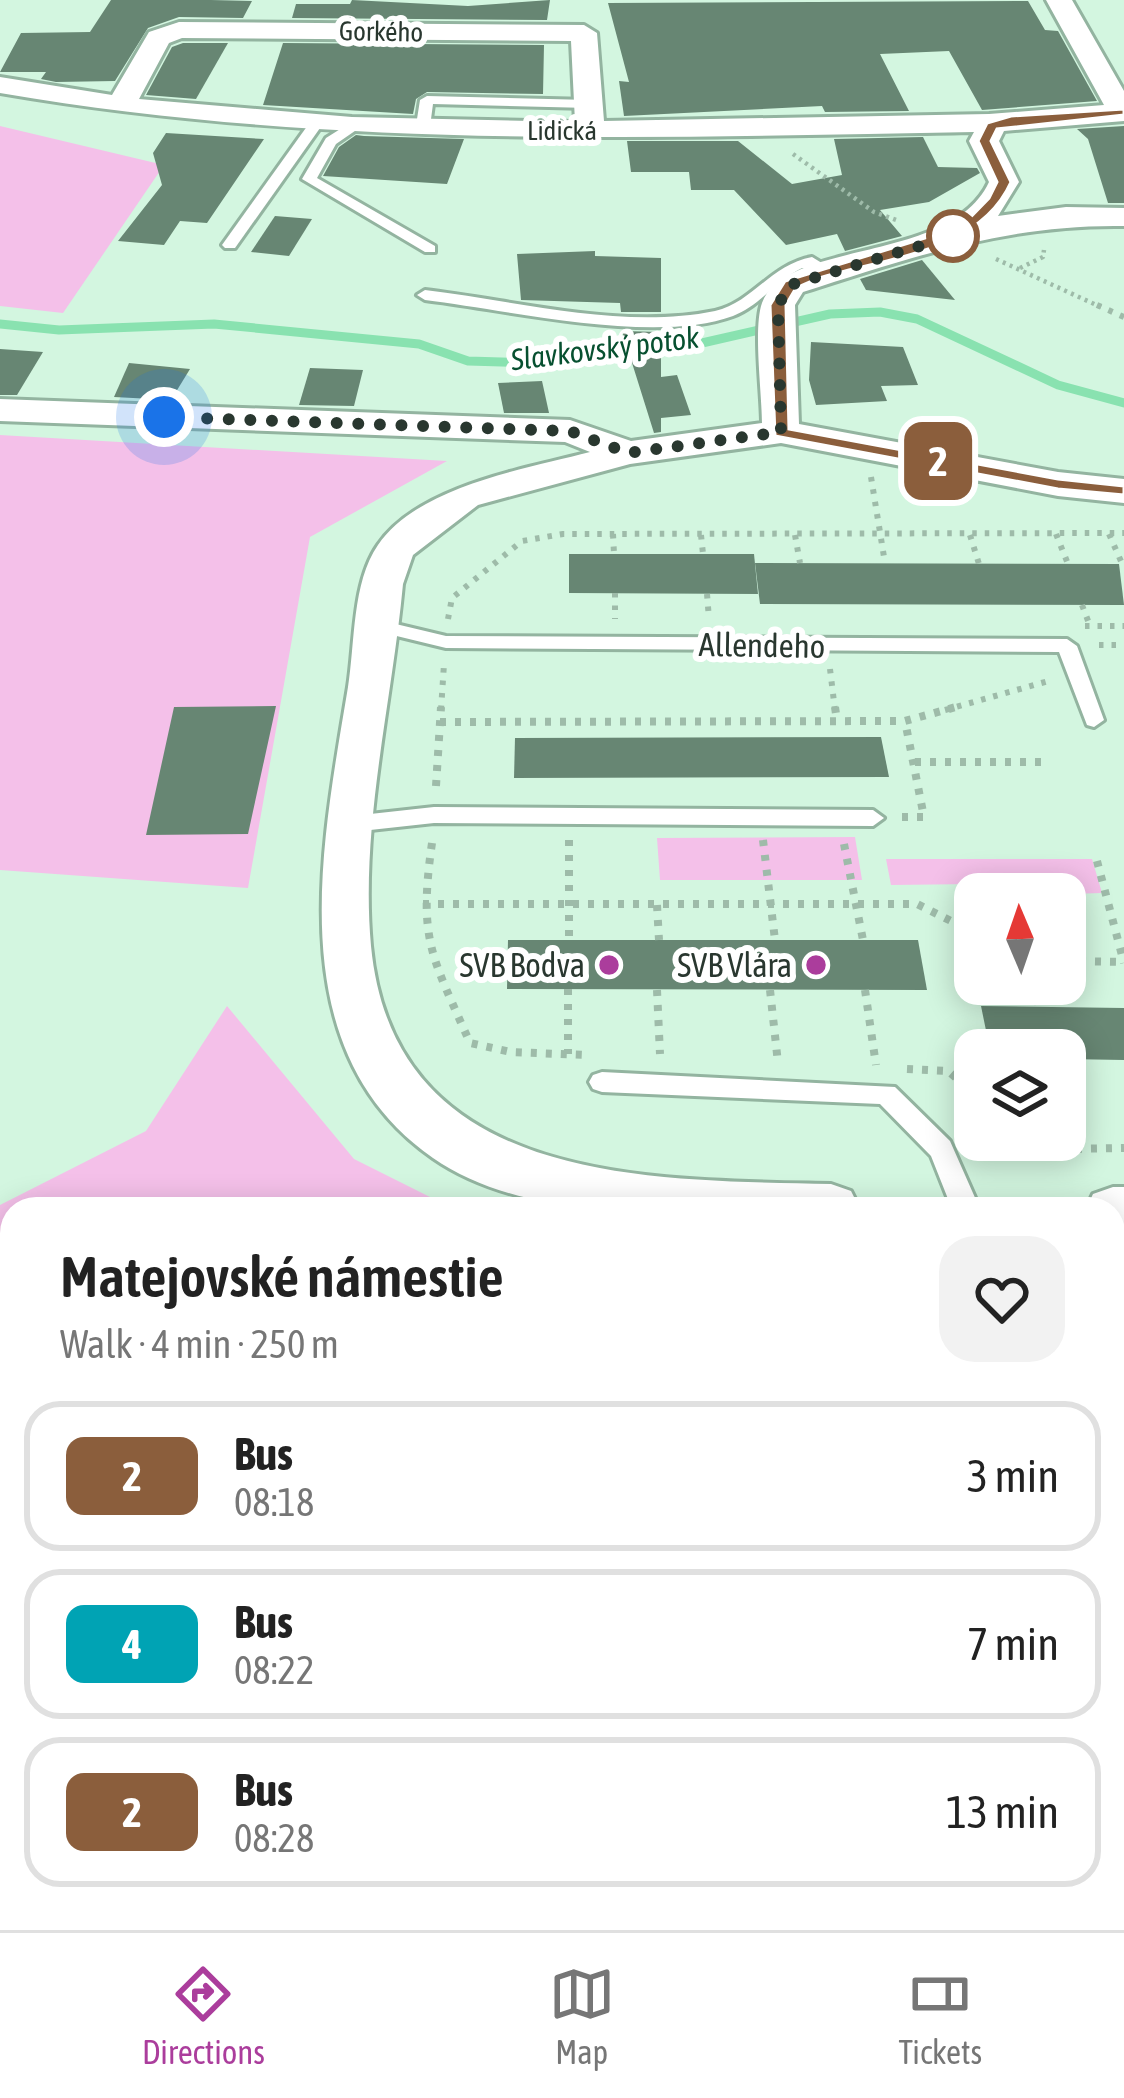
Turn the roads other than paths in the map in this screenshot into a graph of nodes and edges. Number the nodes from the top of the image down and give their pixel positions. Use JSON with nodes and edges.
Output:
{"nodes":[{"id":1,"x":585,"y":0,"type":"edge"},
{"id":2,"x":1060,"y":0,"type":"edge"},
{"id":3,"x":584,"y":33,"type":"junction"},
{"id":4,"x":0,"y":85,"type":"edge"},
{"id":5,"x":121,"y":106,"type":"junction"},
{"id":6,"x":1123,"y":112,"type":"edge"},
{"id":7,"x":590,"y":117,"type":"junction"},
{"id":8,"x":424,"y":119,"type":"dead end"},
{"id":9,"x":318,"y":122,"type":"junction"},
{"id":10,"x":358,"y":124,"type":"junction"},
{"id":11,"x":992,"y":126,"type":"junction"},
{"id":12,"x":1004,"y":182,"type":"junction"},
{"id":13,"x":1113,"y":215,"type":"edge"},
{"id":14,"x":975,"y":242,"type":"junction"},
{"id":15,"x":230,"y":244,"type":"dead end"},
{"id":16,"x":430,"y":249,"type":"dead end"},
{"id":17,"x":825,"y":271,"type":"junction"},
{"id":18,"x":425,"y":295,"type":"dead end"},
{"id":19,"x":0,"y":410,"type":"edge"},
{"id":20,"x":781,"y":432,"type":"junction"},
{"id":21,"x":628,"y":453,"type":"junction"},
{"id":22,"x":1124,"y":491,"type":"edge"},
{"id":23,"x":379,"y":626,"type":"junction"},
{"id":24,"x":1094,"y":721,"type":"dead end"},
{"id":25,"x":873,"y":818,"type":"road end"},
{"id":26,"x":352,"y":824,"type":"junction"},
{"id":27,"x":602,"y":1082,"type":"dead end"},
{"id":28,"x":629,"y":1197,"type":"edge"},
{"id":29,"x":962,"y":1197,"type":"edge"}],
"edges":[{"from":1,"to":3,"type":"street"},
{"from":2,"to":6,"type":"street"},
{"from":3,"to":5,"type":"street","name":"Gorkého"},
{"from":3,"to":7,"type":"street"},
{"from":4,"to":5,"type":"street","name":"Lidická"},
{"from":5,"to":9,"type":"street","name":"Lidická"},
{"from":6,"to":11,"type":"street","name":"Lidická"},
{"from":7,"to":8,"type":"lane"},
{"from":7,"to":10,"type":"street","name":"Lidická"},
{"from":7,"to":11,"type":"street","name":"Lidická"},
{"from":9,"to":10,"type":"street","name":"Lidická"},
{"from":9,"to":15,"type":"lane"},
{"from":10,"to":16,"type":"lane"},
{"from":11,"to":12,"type":"street"},
{"from":12,"to":13,"type":"street"},
{"from":12,"to":14,"type":"street"},
{"from":13,"to":14,"type":"street"},
{"from":14,"to":17,"type":"street"},
{"from":17,"to":18,"type":"lane"},
{"from":17,"to":20,"type":"street"},
{"from":19,"to":21,"type":"street"},
{"from":20,"to":21,"type":"street"},
{"from":20,"to":22,"type":"street"},
{"from":21,"to":23,"type":"street"},
{"from":23,"to":24,"type":"lane","name":"Allendeho"},
{"from":23,"to":26,"type":"street"},
{"from":25,"to":26,"type":"lane"},
{"from":26,"to":28,"type":"street"},
{"from":27,"to":29,"type":"lane"}]}
